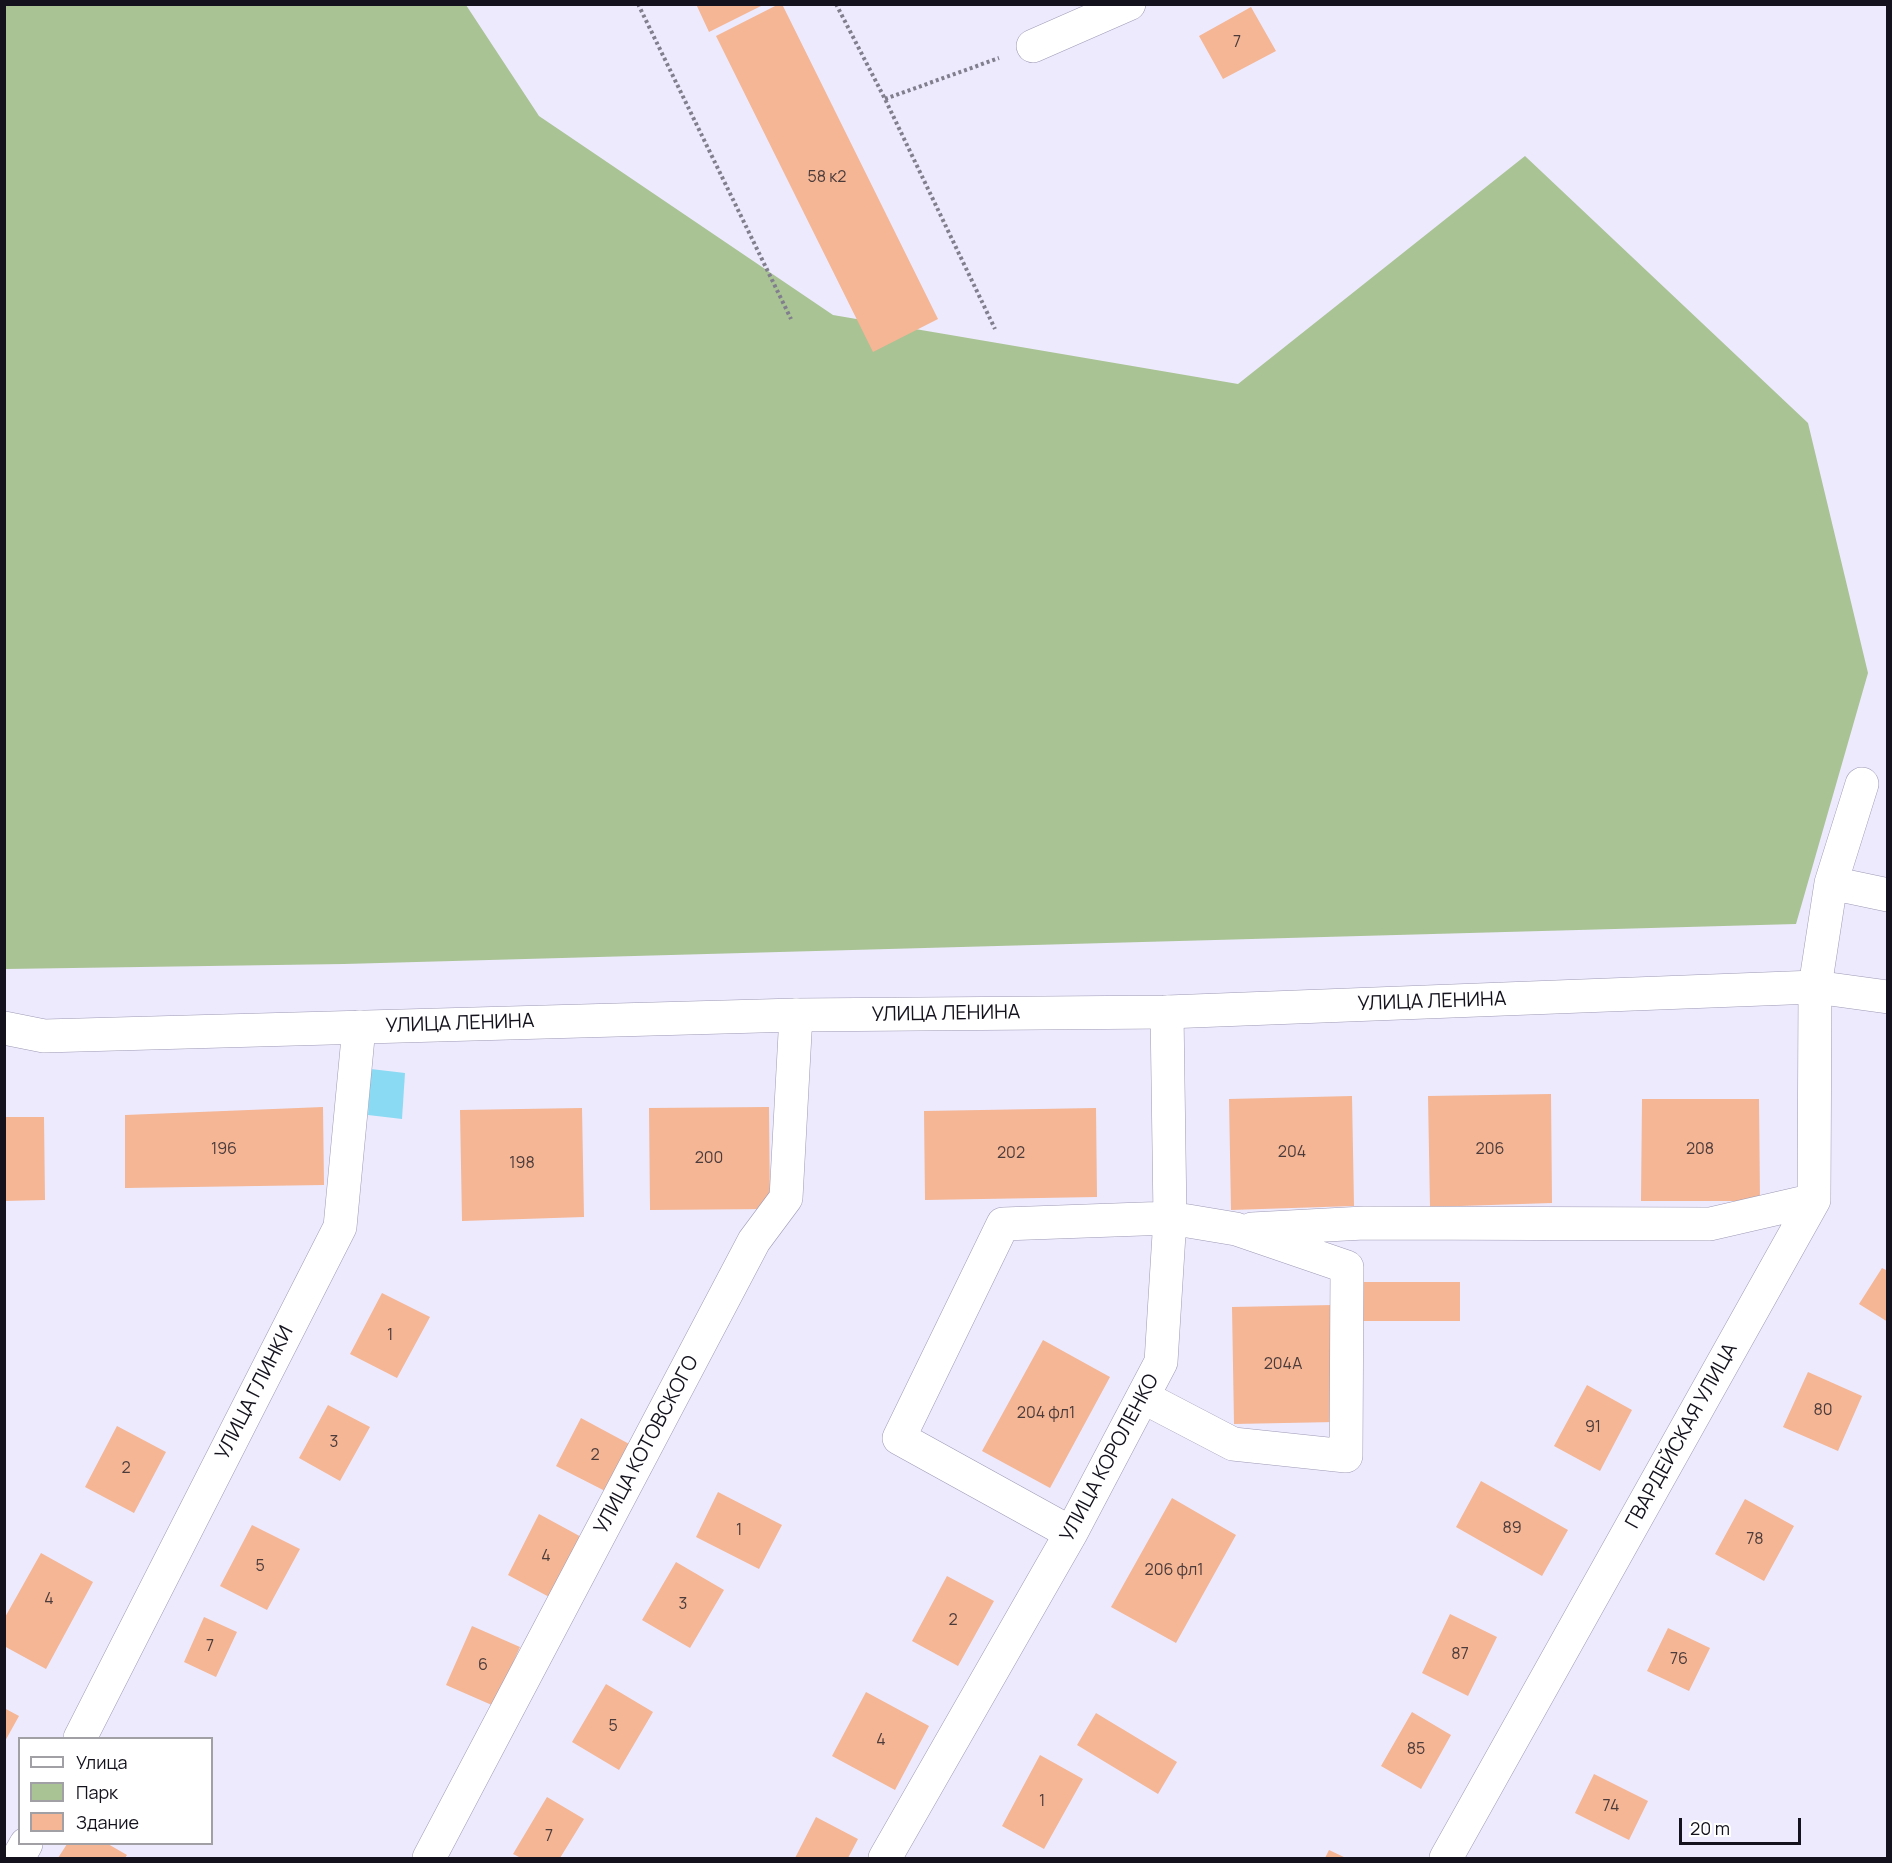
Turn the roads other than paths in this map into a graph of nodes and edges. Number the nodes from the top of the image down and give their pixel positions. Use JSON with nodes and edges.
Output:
{"nodes":[{"id":1,"x":1129,"y":4,"type":"edge"},
{"id":2,"x":1033,"y":46,"type":"road end"},
{"id":3,"x":1862,"y":784,"type":"dead end"},
{"id":4,"x":1831,"y":883,"type":"junction"},
{"id":5,"x":1887,"y":895,"type":"edge"},
{"id":6,"x":1815,"y":987,"type":"junction"},
{"id":7,"x":1887,"y":997,"type":"edge"},
{"id":8,"x":1167,"y":1012,"type":"junction"},
{"id":9,"x":796,"y":1015,"type":"junction"},
{"id":10,"x":359,"y":1027,"type":"junction"},
{"id":11,"x":4,"y":1028,"type":"edge"},
{"id":12,"x":1814,"y":1200,"type":"junction"},
{"id":13,"x":1170,"y":1218,"type":"junction"},
{"id":14,"x":1236,"y":1229,"type":"junction"},
{"id":15,"x":1143,"y":1397,"type":"junction"},
{"id":16,"x":1071,"y":1533,"type":"junction"},
{"id":17,"x":82,"y":1737,"type":"edge"},
{"id":18,"x":429,"y":1858,"type":"edge"},
{"id":19,"x":885,"y":1858,"type":"edge"},
{"id":20,"x":1446,"y":1858,"type":"edge"}],
"edges":[{"from":1,"to":2,"type":"street"},
{"from":3,"to":4,"type":"street","name":"ГВАРДЕЙСКАЯ УЛИЦА"},
{"from":4,"to":5,"type":"street"},
{"from":4,"to":6,"type":"street","name":"ГВАРДЕЙСКАЯ УЛИЦА"},
{"from":6,"to":7,"type":"street","name":"УЛИЦА ЛЕНИНА"},
{"from":6,"to":8,"type":"street","name":"УЛИЦА ЛЕНИНА"},
{"from":6,"to":12,"type":"street","name":"ГВАРДЕЙСКАЯ УЛИЦА"},
{"from":8,"to":9,"type":"street","name":"УЛИЦА ЛЕНИНА"},
{"from":8,"to":13,"type":"street","name":"УЛИЦА КОРОЛЕНКО"},
{"from":9,"to":10,"type":"street","name":"УЛИЦА ЛЕНИНА"},
{"from":9,"to":18,"type":"street","name":"УЛИЦА КОТОВСКОГО"},
{"from":10,"to":11,"type":"street","name":"УЛИЦА ЛЕНИНА"},
{"from":10,"to":17,"type":"street","name":"УЛИЦА ГЛИНКИ"},
{"from":12,"to":14,"type":"street"},
{"from":12,"to":20,"type":"street","name":"ГВАРДЕЙСКАЯ УЛИЦА"},
{"from":13,"to":14,"type":"street"},
{"from":13,"to":15,"type":"street","name":"УЛИЦА КОРОЛЕНКО"},
{"from":13,"to":16,"type":"street"},
{"from":14,"to":15,"type":"street"},
{"from":15,"to":16,"type":"street","name":"УЛИЦА КОРОЛЕНКО"},
{"from":16,"to":19,"type":"street","name":"УЛИЦА КОРОЛЕНКО"}]}
